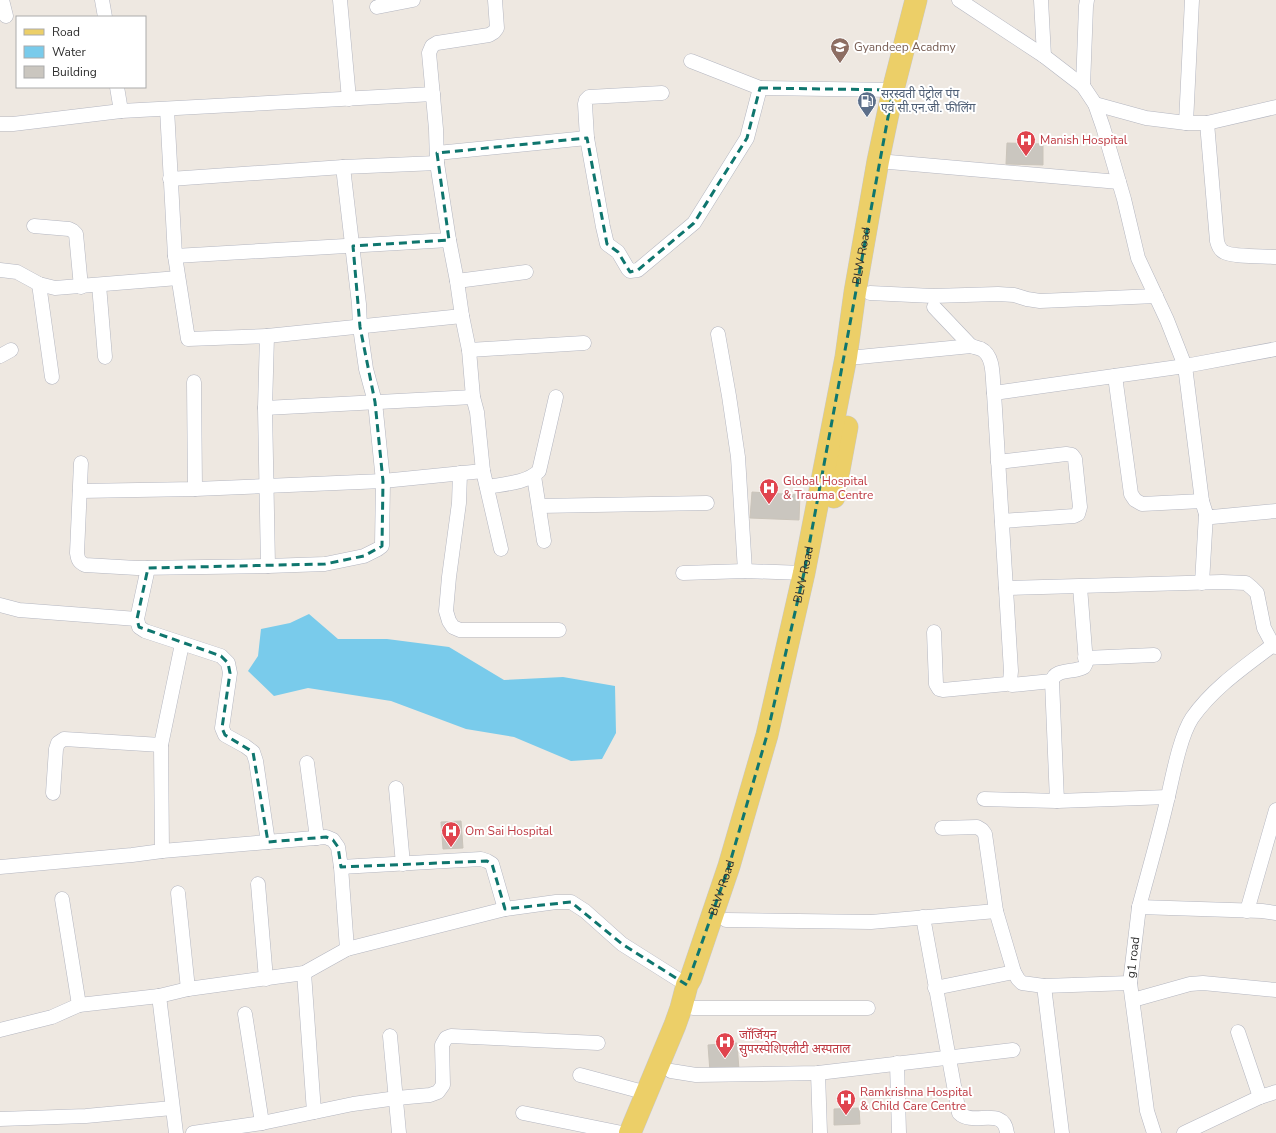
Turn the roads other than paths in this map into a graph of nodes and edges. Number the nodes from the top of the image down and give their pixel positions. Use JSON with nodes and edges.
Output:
{"nodes":[{"id":1,"x":2,"y":0,"type":"edge"},
{"id":2,"x":102,"y":0,"type":"edge"},
{"id":3,"x":340,"y":0,"type":"edge"},
{"id":4,"x":413,"y":0,"type":"edge"},
{"id":5,"x":496,"y":0,"type":"edge"},
{"id":6,"x":916,"y":0,"type":"edge"},
{"id":7,"x":931,"y":0,"type":"edge"},
{"id":8,"x":959,"y":0,"type":"edge"},
{"id":9,"x":1041,"y":0,"type":"edge"},
{"id":10,"x":1087,"y":0,"type":"edge"},
{"id":11,"x":1192,"y":0,"type":"edge"},
{"id":12,"x":377,"y":7,"type":"dead end"},
{"id":13,"x":6,"y":16,"type":"dead end"},
{"id":14,"x":105,"y":16,"type":"edge"},
{"id":15,"x":1044,"y":56,"type":"junction"},
{"id":16,"x":691,"y":61,"type":"dead end"},
{"id":17,"x":1083,"y":86,"type":"junction"},
{"id":18,"x":117,"y":88,"type":"edge"},
{"id":19,"x":760,"y":88,"type":"junction"},
{"id":20,"x":893,"y":90,"type":"junction"},
{"id":21,"x":662,"y":93,"type":"dead end"},
{"id":22,"x":433,"y":94,"type":"junction"},
{"id":23,"x":349,"y":99,"type":"junction"},
{"id":24,"x":1095,"y":104,"type":"junction"},
{"id":25,"x":1276,"y":107,"type":"edge"},
{"id":26,"x":167,"y":109,"type":"junction"},
{"id":27,"x":121,"y":111,"type":"junction"},
{"id":28,"x":1186,"y":123,"type":"junction"},
{"id":29,"x":1207,"y":123,"type":"junction"},
{"id":30,"x":0,"y":124,"type":"edge"},
{"id":31,"x":588,"y":138,"type":"junction"},
{"id":32,"x":437,"y":158,"type":"junction"},
{"id":33,"x":885,"y":162,"type":"junction"},
{"id":34,"x":343,"y":167,"type":"junction"},
{"id":35,"x":170,"y":179,"type":"junction"},
{"id":36,"x":1119,"y":182,"type":"junction"},
{"id":37,"x":34,"y":226,"type":"dead end"},
{"id":38,"x":449,"y":240,"type":"junction"},
{"id":39,"x":353,"y":246,"type":"junction"},
{"id":40,"x":175,"y":256,"type":"junction"},
{"id":41,"x":1276,"y":257,"type":"edge"},
{"id":42,"x":0,"y":270,"type":"edge"},
{"id":43,"x":526,"y":272,"type":"dead end"},
{"id":44,"x":178,"y":278,"type":"junction"},
{"id":45,"x":457,"y":281,"type":"junction"},
{"id":46,"x":39,"y":284,"type":"junction"},
{"id":47,"x":99,"y":285,"type":"junction"},
{"id":48,"x":81,"y":287,"type":"junction"},
{"id":49,"x":870,"y":293,"type":"junction"},
{"id":50,"x":1156,"y":296,"type":"junction"},
{"id":51,"x":934,"y":307,"type":"dead end"},
{"id":52,"x":462,"y":316,"type":"junction"},
{"id":53,"x":360,"y":327,"type":"junction"},
{"id":54,"x":718,"y":334,"type":"dead end"},
{"id":55,"x":267,"y":336,"type":"junction"},
{"id":56,"x":584,"y":343,"type":"dead end"},
{"id":57,"x":971,"y":346,"type":"junction"},
{"id":58,"x":1276,"y":349,"type":"edge"},
{"id":59,"x":469,"y":350,"type":"junction"},
{"id":60,"x":105,"y":357,"type":"dead end"},
{"id":61,"x":852,"y":357,"type":"junction"},
{"id":62,"x":1185,"y":366,"type":"junction"},
{"id":63,"x":1115,"y":376,"type":"junction"},
{"id":64,"x":52,"y":377,"type":"dead end"},
{"id":65,"x":194,"y":382,"type":"dead end"},
{"id":66,"x":994,"y":393,"type":"junction"},
{"id":67,"x":473,"y":396,"type":"junction"},
{"id":68,"x":556,"y":397,"type":"dead end"},
{"id":69,"x":375,"y":402,"type":"junction"},
{"id":70,"x":265,"y":408,"type":"junction"},
{"id":71,"x":998,"y":462,"type":"junction"},
{"id":72,"x":81,"y":463,"type":"dead end"},
{"id":73,"x":484,"y":471,"type":"junction"},
{"id":74,"x":460,"y":473,"type":"junction"},
{"id":75,"x":534,"y":476,"type":"junction"},
{"id":76,"x":383,"y":481,"type":"junction"},
{"id":77,"x":266,"y":487,"type":"junction"},
{"id":78,"x":487,"y":487,"type":"junction"},
{"id":79,"x":195,"y":490,"type":"junction"},
{"id":80,"x":80,"y":491,"type":"junction"},
{"id":81,"x":707,"y":503,"type":"dead end"},
{"id":82,"x":539,"y":506,"type":"junction"},
{"id":83,"x":1204,"y":507,"type":"junction"},
{"id":84,"x":1276,"y":511,"type":"edge"},
{"id":85,"x":1002,"y":521,"type":"junction"},
{"id":86,"x":544,"y":541,"type":"dead end"},
{"id":87,"x":501,"y":549,"type":"dead end"},
{"id":88,"x":268,"y":566,"type":"junction"},
{"id":89,"x":148,"y":568,"type":"junction"},
{"id":90,"x":746,"y":571,"type":"junction"},
{"id":91,"x":683,"y":573,"type":"dead end"},
{"id":92,"x":804,"y":573,"type":"junction"},
{"id":93,"x":1202,"y":583,"type":"junction"},
{"id":94,"x":1080,"y":587,"type":"junction"},
{"id":95,"x":1006,"y":588,"type":"junction"},
{"id":96,"x":0,"y":605,"type":"edge"},
{"id":97,"x":137,"y":619,"type":"junction"},
{"id":98,"x":559,"y":630,"type":"dead end"},
{"id":99,"x":934,"y":632,"type":"dead end"},
{"id":100,"x":182,"y":644,"type":"junction"},
{"id":101,"x":1274,"y":646,"type":"edge"},
{"id":102,"x":1154,"y":655,"type":"dead end"},
{"id":103,"x":1085,"y":658,"type":"junction"},
{"id":104,"x":1052,"y":681,"type":"junction"},
{"id":105,"x":1012,"y":685,"type":"dead end"},
{"id":106,"x":161,"y":744,"type":"junction"},
{"id":107,"x":307,"y":763,"type":"dead end"},
{"id":108,"x":396,"y":788,"type":"dead end"},
{"id":109,"x":53,"y":793,"type":"dead end"},
{"id":110,"x":1168,"y":797,"type":"junction"},
{"id":111,"x":984,"y":799,"type":"dead end"},
{"id":112,"x":1057,"y":801,"type":"junction"},
{"id":113,"x":1276,"y":810,"type":"edge"},
{"id":114,"x":942,"y":828,"type":"dead end"},
{"id":115,"x":317,"y":838,"type":"junction"},
{"id":116,"x":268,"y":842,"type":"junction"},
{"id":117,"x":162,"y":851,"type":"junction"},
{"id":118,"x":403,"y":864,"type":"junction"},
{"id":119,"x":0,"y":867,"type":"edge"},
{"id":120,"x":341,"y":868,"type":"junction"},
{"id":121,"x":258,"y":884,"type":"dead end"},
{"id":122,"x":178,"y":893,"type":"dead end"},
{"id":123,"x":62,"y":899,"type":"dead end"},
{"id":124,"x":1139,"y":908,"type":"junction"},
{"id":125,"x":505,"y":909,"type":"junction"},
{"id":126,"x":996,"y":911,"type":"junction"},
{"id":127,"x":1247,"y":911,"type":"junction"},
{"id":128,"x":1276,"y":913,"type":"edge"},
{"id":129,"x":923,"y":917,"type":"junction"},
{"id":130,"x":718,"y":928,"type":"junction"},
{"id":131,"x":347,"y":949,"type":"junction"},
{"id":132,"x":1014,"y":972,"type":"junction"},
{"id":133,"x":304,"y":973,"type":"junction"},
{"id":134,"x":266,"y":979,"type":"junction"},
{"id":135,"x":1130,"y":983,"type":"junction"},
{"id":136,"x":687,"y":985,"type":"junction"},
{"id":137,"x":1044,"y":986,"type":"junction"},
{"id":138,"x":935,"y":988,"type":"junction"},
{"id":139,"x":188,"y":989,"type":"junction"},
{"id":140,"x":1276,"y":990,"type":"edge"},
{"id":141,"x":159,"y":996,"type":"junction"},
{"id":142,"x":1133,"y":1000,"type":"junction"},
{"id":143,"x":79,"y":1005,"type":"junction"},
{"id":144,"x":694,"y":1008,"type":"junction"},
{"id":145,"x":868,"y":1008,"type":"dead end"},
{"id":146,"x":245,"y":1014,"type":"dead end"},
{"id":147,"x":0,"y":1030,"type":"edge"},
{"id":148,"x":678,"y":1032,"type":"junction"},
{"id":149,"x":1238,"y":1032,"type":"dead end"},
{"id":150,"x":390,"y":1036,"type":"dead end"},
{"id":151,"x":598,"y":1043,"type":"dead end"},
{"id":152,"x":1013,"y":1050,"type":"dead end"},
{"id":153,"x":948,"y":1057,"type":"junction"},
{"id":154,"x":897,"y":1063,"type":"junction"},
{"id":155,"x":671,"y":1070,"type":"junction"},
{"id":156,"x":818,"y":1073,"type":"junction"},
{"id":157,"x":580,"y":1075,"type":"dead end"},
{"id":158,"x":1276,"y":1092,"type":"edge"},
{"id":159,"x":647,"y":1093,"type":"junction"},
{"id":160,"x":1260,"y":1097,"type":"junction"},
{"id":161,"x":396,"y":1098,"type":"junction"},
{"id":162,"x":172,"y":1108,"type":"junction"},
{"id":163,"x":314,"y":1112,"type":"junction"},
{"id":164,"x":523,"y":1113,"type":"dead end"},
{"id":165,"x":0,"y":1119,"type":"edge"},
{"id":166,"x":262,"y":1123,"type":"junction"},
{"id":167,"x":176,"y":1133,"type":"edge"},
{"id":168,"x":193,"y":1133,"type":"edge"},
{"id":169,"x":399,"y":1133,"type":"edge"},
{"id":170,"x":622,"y":1133,"type":"edge"},
{"id":171,"x":630,"y":1133,"type":"edge"},
{"id":172,"x":644,"y":1133,"type":"edge"},
{"id":173,"x":820,"y":1133,"type":"edge"},
{"id":174,"x":900,"y":1133,"type":"edge"},
{"id":175,"x":1007,"y":1133,"type":"edge"},
{"id":176,"x":1062,"y":1133,"type":"edge"},
{"id":177,"x":1154,"y":1133,"type":"edge"},
{"id":178,"x":1184,"y":1133,"type":"edge"}],
"edges":[{"from":1,"to":13,"type":"street"},
{"from":2,"to":14,"type":"street"},
{"from":3,"to":23,"type":"street"},
{"from":4,"to":12,"type":"street"},
{"from":5,"to":22,"type":"street"},
{"from":6,"to":20,"type":"main road","name":"BLW Road"},
{"from":7,"to":33,"type":"main road"},
{"from":8,"to":15,"type":"street"},
{"from":9,"to":15,"type":"street"},
{"from":10,"to":17,"type":"street"},
{"from":11,"to":28,"type":"street"},
{"from":15,"to":17,"type":"street"},
{"from":16,"to":19,"type":"street"},
{"from":17,"to":24,"type":"street"},
{"from":18,"to":27,"type":"street"},
{"from":19,"to":20,"type":"street"},
{"from":19,"to":31,"type":"street"},
{"from":20,"to":33,"type":"main road","name":"BLW Road"},
{"from":21,"to":31,"type":"street"},
{"from":22,"to":23,"type":"street"},
{"from":22,"to":32,"type":"street"},
{"from":23,"to":26,"type":"street"},
{"from":24,"to":28,"type":"street"},
{"from":24,"to":36,"type":"street"},
{"from":25,"to":29,"type":"street"},
{"from":26,"to":27,"type":"street"},
{"from":26,"to":35,"type":"street"},
{"from":27,"to":30,"type":"street"},
{"from":28,"to":29,"type":"street"},
{"from":29,"to":41,"type":"street"},
{"from":31,"to":32,"type":"street"},
{"from":32,"to":34,"type":"street"},
{"from":32,"to":38,"type":"street"},
{"from":33,"to":36,"type":"street"},
{"from":33,"to":49,"type":"main road"},
{"from":33,"to":61,"type":"main road","name":"BLW Road"},
{"from":34,"to":35,"type":"street"},
{"from":34,"to":39,"type":"street"},
{"from":35,"to":40,"type":"street"},
{"from":36,"to":50,"type":"street"},
{"from":37,"to":48,"type":"street"},
{"from":38,"to":39,"type":"street"},
{"from":38,"to":45,"type":"street"},
{"from":39,"to":40,"type":"street"},
{"from":39,"to":53,"type":"street"},
{"from":40,"to":44,"type":"street"},
{"from":42,"to":46,"type":"street"},
{"from":43,"to":45,"type":"street"},
{"from":44,"to":47,"type":"street"},
{"from":44,"to":55,"type":"street"},
{"from":45,"to":52,"type":"street"},
{"from":46,"to":48,"type":"street"},
{"from":46,"to":64,"type":"street"},
{"from":47,"to":48,"type":"street"},
{"from":47,"to":60,"type":"street"},
{"from":49,"to":50,"type":"street"},
{"from":49,"to":61,"type":"main road"},
{"from":50,"to":62,"type":"street"},
{"from":51,"to":57,"type":"street"},
{"from":52,"to":53,"type":"street"},
{"from":52,"to":59,"type":"street"},
{"from":53,"to":55,"type":"street"},
{"from":53,"to":69,"type":"street"},
{"from":54,"to":90,"type":"street"},
{"from":55,"to":70,"type":"street"},
{"from":56,"to":59,"type":"street"},
{"from":57,"to":61,"type":"street"},
{"from":57,"to":66,"type":"street"},
{"from":58,"to":62,"type":"street"},
{"from":59,"to":67,"type":"street"},
{"from":61,"to":92,"type":"main road","name":"BLW Road"},
{"from":61,"to":130,"type":"main road"},
{"from":62,"to":63,"type":"street"},
{"from":62,"to":83,"type":"street"},
{"from":63,"to":66,"type":"street"},
{"from":63,"to":83,"type":"street"},
{"from":65,"to":79,"type":"street"},
{"from":66,"to":71,"type":"street"},
{"from":67,"to":69,"type":"street"},
{"from":67,"to":73,"type":"street"},
{"from":68,"to":75,"type":"street"},
{"from":69,"to":70,"type":"street"},
{"from":69,"to":76,"type":"street"},
{"from":70,"to":77,"type":"street"},
{"from":71,"to":85,"type":"street"},
{"from":71,"to":85,"type":"street"},
{"from":72,"to":80,"type":"street"},
{"from":73,"to":74,"type":"street"},
{"from":73,"to":78,"type":"street"},
{"from":74,"to":76,"type":"street"},
{"from":74,"to":98,"type":"street"},
{"from":75,"to":78,"type":"street"},
{"from":75,"to":82,"type":"street"},
{"from":76,"to":77,"type":"street"},
{"from":76,"to":88,"type":"street"},
{"from":77,"to":79,"type":"street"},
{"from":77,"to":88,"type":"street"},
{"from":78,"to":87,"type":"street"},
{"from":79,"to":80,"type":"street"},
{"from":80,"to":89,"type":"street"},
{"from":81,"to":82,"type":"street"},
{"from":82,"to":86,"type":"street"},
{"from":83,"to":84,"type":"street"},
{"from":83,"to":93,"type":"street"},
{"from":85,"to":95,"type":"street"},
{"from":88,"to":89,"type":"street"},
{"from":89,"to":97,"type":"street"},
{"from":90,"to":91,"type":"street"},
{"from":90,"to":92,"type":"street"},
{"from":92,"to":130,"type":"main road","name":"BLW Road"},
{"from":93,"to":94,"type":"street"},
{"from":93,"to":101,"type":"street"},
{"from":94,"to":95,"type":"street"},
{"from":94,"to":103,"type":"street"},
{"from":95,"to":99,"type":"street"},
{"from":96,"to":97,"type":"street"},
{"from":97,"to":100,"type":"street"},
{"from":100,"to":106,"type":"street"},
{"from":100,"to":116,"type":"street"},
{"from":101,"to":110,"type":"street","name":"g1 road"},
{"from":102,"to":103,"type":"street"},
{"from":103,"to":104,"type":"street"},
{"from":104,"to":105,"type":"street"},
{"from":104,"to":112,"type":"street"},
{"from":106,"to":109,"type":"street"},
{"from":106,"to":117,"type":"street"},
{"from":107,"to":115,"type":"street"},
{"from":108,"to":118,"type":"street"},
{"from":110,"to":112,"type":"street"},
{"from":110,"to":124,"type":"street","name":"g1 road"},
{"from":111,"to":112,"type":"street"},
{"from":113,"to":127,"type":"street"},
{"from":114,"to":126,"type":"street"},
{"from":115,"to":116,"type":"street"},
{"from":115,"to":120,"type":"street"},
{"from":116,"to":117,"type":"street"},
{"from":117,"to":119,"type":"street"},
{"from":118,"to":120,"type":"street"},
{"from":118,"to":125,"type":"street"},
{"from":120,"to":131,"type":"street"},
{"from":121,"to":134,"type":"street"},
{"from":122,"to":139,"type":"street"},
{"from":123,"to":143,"type":"street"},
{"from":124,"to":127,"type":"street"},
{"from":124,"to":135,"type":"street","name":"g1 road"},
{"from":125,"to":131,"type":"street"},
{"from":125,"to":136,"type":"street"},
{"from":126,"to":129,"type":"street"},
{"from":126,"to":132,"type":"street"},
{"from":127,"to":128,"type":"street"},
{"from":129,"to":130,"type":"street"},
{"from":129,"to":138,"type":"street"},
{"from":130,"to":136,"type":"main road","name":"BLW Road"},
{"from":130,"to":144,"type":"main road"},
{"from":131,"to":133,"type":"street"},
{"from":132,"to":137,"type":"street","name":"g1 road"},
{"from":132,"to":138,"type":"street"},
{"from":133,"to":134,"type":"street"},
{"from":133,"to":163,"type":"street"},
{"from":134,"to":139,"type":"street"},
{"from":135,"to":137,"type":"street","name":"g1 road"},
{"from":135,"to":142,"type":"street"},
{"from":136,"to":148,"type":"main road","name":"BLW Road"},
{"from":137,"to":176,"type":"street"},
{"from":138,"to":153,"type":"street"},
{"from":139,"to":141,"type":"street"},
{"from":140,"to":142,"type":"street"},
{"from":141,"to":143,"type":"street"},
{"from":141,"to":162,"type":"street"},
{"from":142,"to":177,"type":"street"},
{"from":143,"to":147,"type":"street"},
{"from":144,"to":145,"type":"street"},
{"from":144,"to":148,"type":"main road"},
{"from":146,"to":166,"type":"street"},
{"from":148,"to":155,"type":"main road"},
{"from":148,"to":159,"type":"main road","name":"BLW Road"},
{"from":149,"to":160,"type":"street"},
{"from":150,"to":161,"type":"street"},
{"from":151,"to":161,"type":"street"},
{"from":152,"to":153,"type":"street"},
{"from":153,"to":154,"type":"street"},
{"from":153,"to":175,"type":"street"},
{"from":154,"to":156,"type":"street"},
{"from":154,"to":174,"type":"street"},
{"from":155,"to":156,"type":"street"},
{"from":155,"to":172,"type":"main road"},
{"from":156,"to":173,"type":"street"},
{"from":157,"to":159,"type":"street"},
{"from":158,"to":160,"type":"street"},
{"from":159,"to":171,"type":"main road","name":"BLW Road"},
{"from":160,"to":178,"type":"street"},
{"from":161,"to":163,"type":"street"},
{"from":161,"to":169,"type":"street"},
{"from":162,"to":165,"type":"street"},
{"from":162,"to":167,"type":"street"},
{"from":163,"to":166,"type":"street"},
{"from":164,"to":170,"type":"street"},
{"from":166,"to":168,"type":"street"}]}
